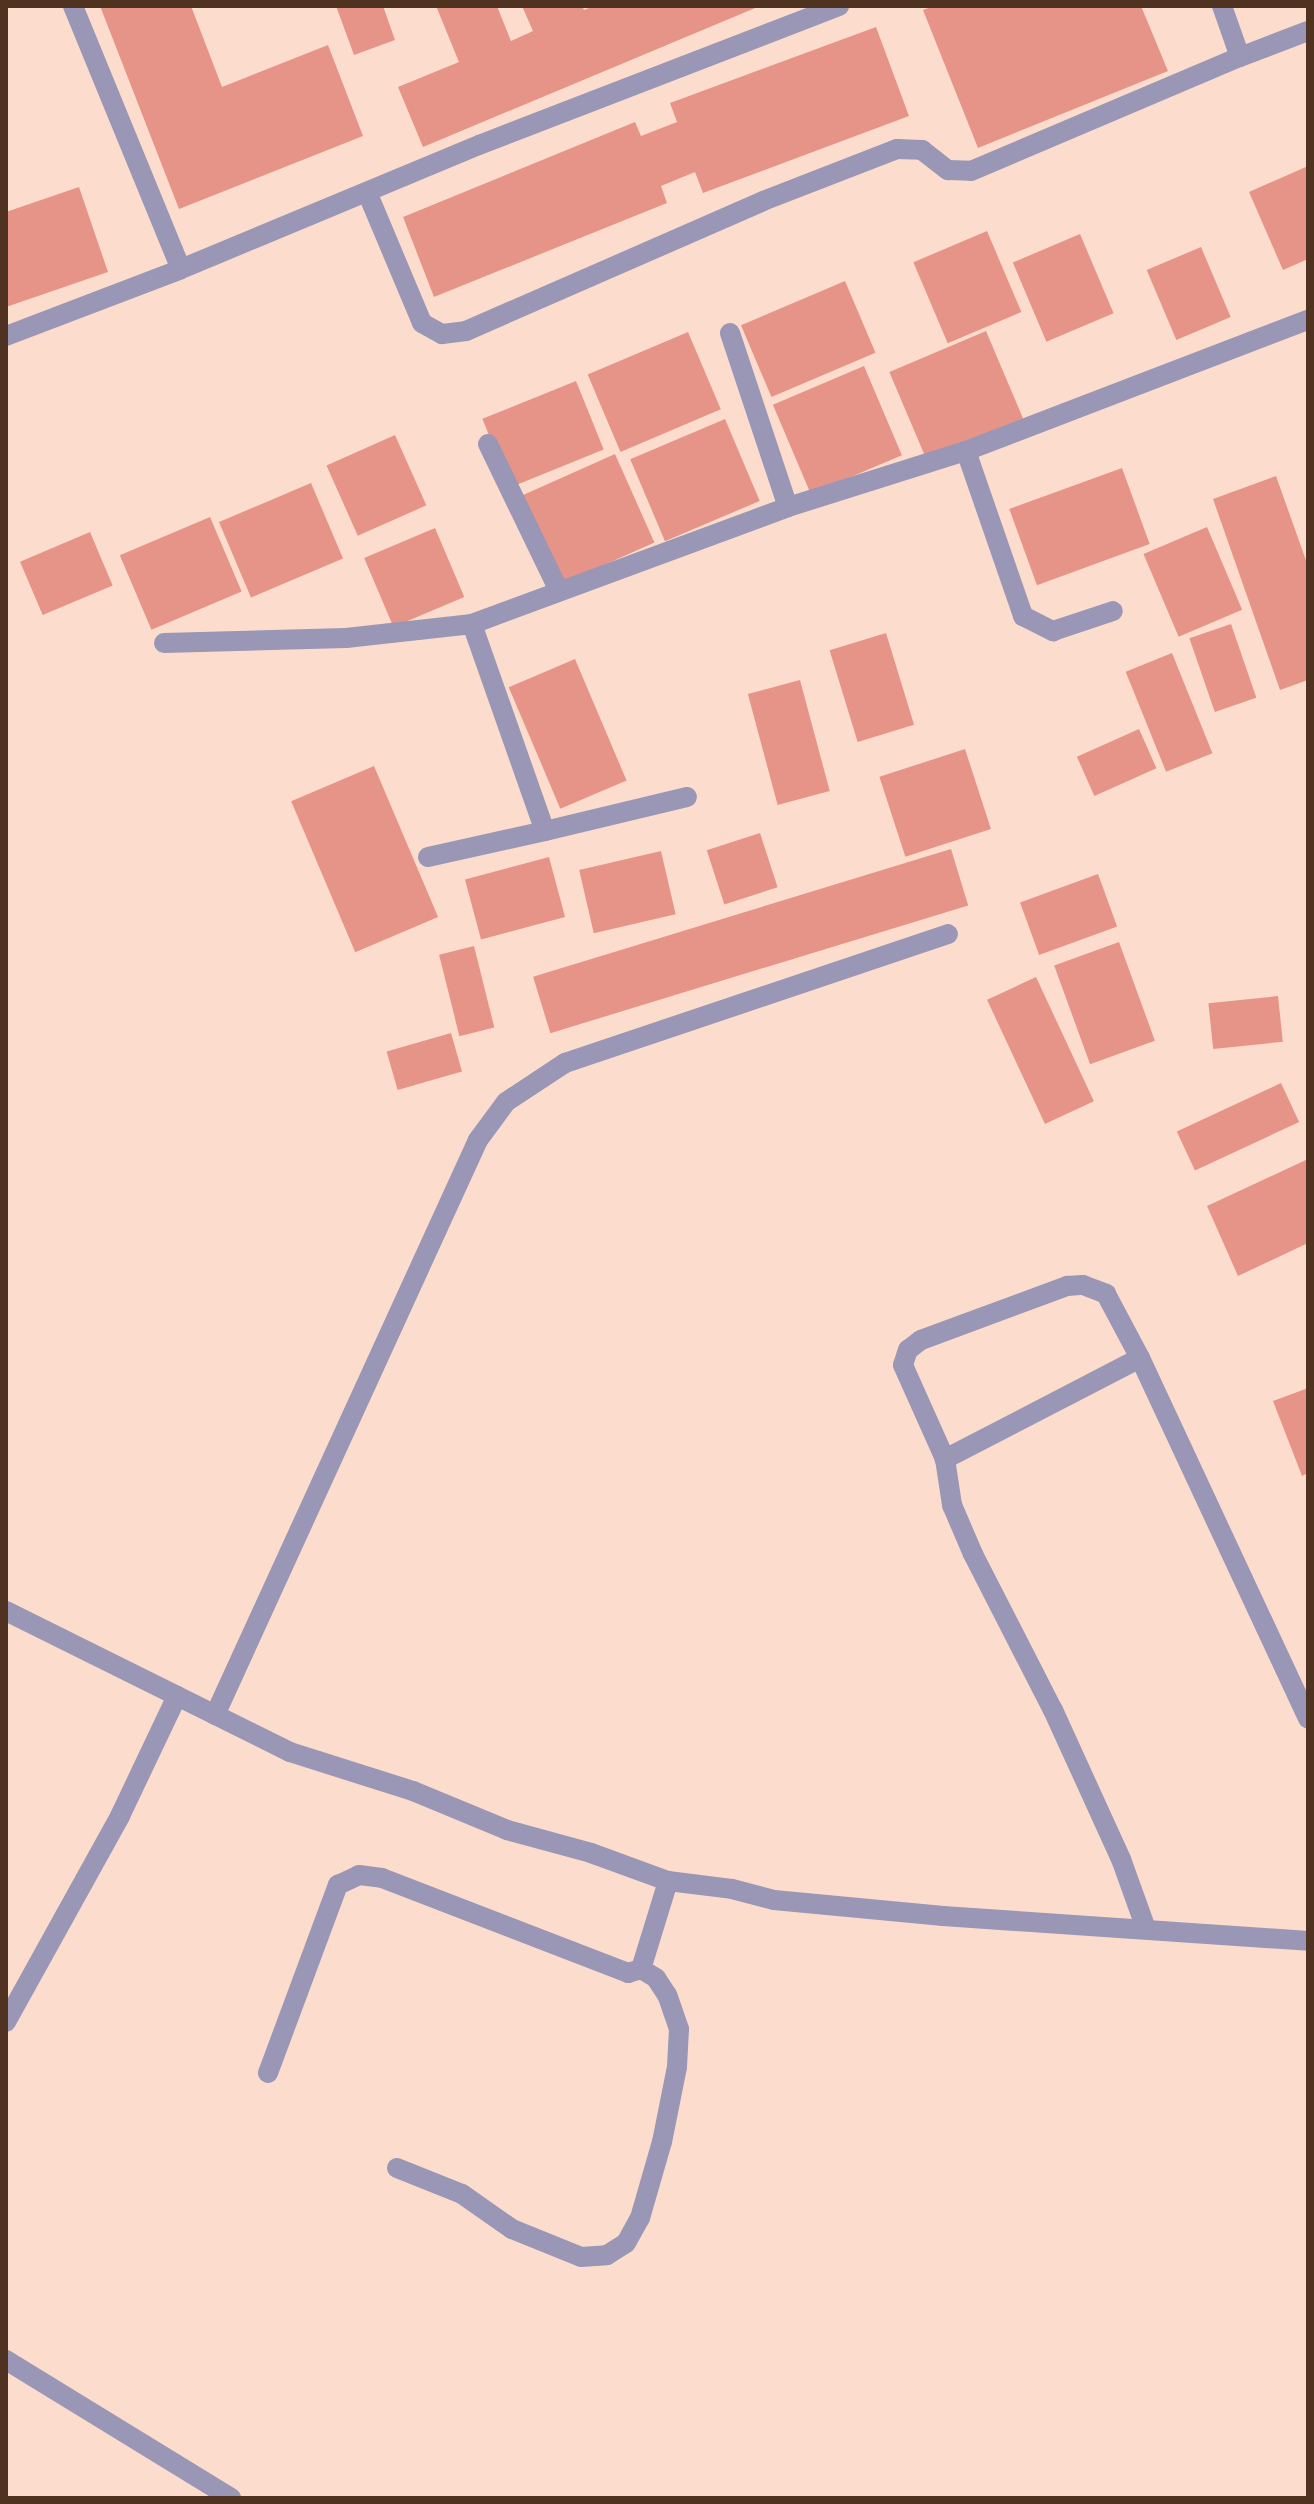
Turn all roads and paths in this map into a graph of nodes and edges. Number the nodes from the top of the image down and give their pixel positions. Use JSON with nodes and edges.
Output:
{"nodes":[{"id":1,"x":73,"y":6,"type":"edge"},
{"id":2,"x":839,"y":6,"type":"edge"},
{"id":3,"x":1222,"y":6,"type":"edge"},
{"id":4,"x":1308,"y":31,"type":"edge"},
{"id":5,"x":1240,"y":57,"type":"junction"},
{"id":6,"x":367,"y":192,"type":"junction"},
{"id":7,"x":181,"y":269,"type":"junction"},
{"id":8,"x":1308,"y":320,"type":"edge"},
{"id":9,"x":730,"y":333,"type":"dead end"},
{"id":10,"x":6,"y":336,"type":"edge"},
{"id":11,"x":488,"y":444,"type":"dead end"},
{"id":12,"x":966,"y":451,"type":"junction"},
{"id":13,"x":788,"y":507,"type":"junction"},
{"id":14,"x":559,"y":591,"type":"junction"},
{"id":15,"x":1113,"y":611,"type":"dead end"},
{"id":16,"x":472,"y":624,"type":"junction"},
{"id":17,"x":164,"y":643,"type":"dead end"},
{"id":18,"x":687,"y":797,"type":"dead end"},
{"id":19,"x":545,"y":831,"type":"junction"},
{"id":20,"x":428,"y":857,"type":"dead end"},
{"id":21,"x":948,"y":934,"type":"dead end"},
{"id":22,"x":1140,"y":1358,"type":"junction"},
{"id":23,"x":945,"y":1459,"type":"junction"},
{"id":24,"x":6,"y":1611,"type":"edge"},
{"id":25,"x":177,"y":1696,"type":"junction"},
{"id":26,"x":215,"y":1715,"type":"junction"},
{"id":27,"x":1308,"y":1719,"type":"edge"},
{"id":28,"x":668,"y":1881,"type":"junction"},
{"id":29,"x":1146,"y":1929,"type":"junction"},
{"id":30,"x":1308,"y":1941,"type":"edge"},
{"id":31,"x":641,"y":1969,"type":"junction"},
{"id":32,"x":6,"y":2022,"type":"edge"},
{"id":33,"x":268,"y":2073,"type":"dead end"},
{"id":34,"x":397,"y":2168,"type":"dead end"},
{"id":35,"x":6,"y":2360,"type":"edge"},
{"id":36,"x":231,"y":2498,"type":"edge"}],
"edges":[{"from":1,"to":7,"type":"street"},
{"from":2,"to":6,"type":"street"},
{"from":3,"to":5,"type":"street"},
{"from":4,"to":5,"type":"street"},
{"from":5,"to":6,"type":"street"},
{"from":6,"to":7,"type":"street"},
{"from":7,"to":10,"type":"street"},
{"from":8,"to":12,"type":"street"},
{"from":9,"to":13,"type":"street"},
{"from":11,"to":14,"type":"street"},
{"from":12,"to":13,"type":"street"},
{"from":12,"to":15,"type":"street"},
{"from":13,"to":14,"type":"street"},
{"from":14,"to":16,"type":"street"},
{"from":16,"to":17,"type":"street"},
{"from":16,"to":19,"type":"street"},
{"from":18,"to":19,"type":"street"},
{"from":19,"to":20,"type":"street"},
{"from":21,"to":26,"type":"street"},
{"from":22,"to":23,"type":"street"},
{"from":22,"to":23,"type":"street"},
{"from":22,"to":27,"type":"street"},
{"from":23,"to":29,"type":"street"},
{"from":24,"to":25,"type":"street"},
{"from":25,"to":26,"type":"street"},
{"from":25,"to":32,"type":"street"},
{"from":26,"to":28,"type":"street"},
{"from":28,"to":29,"type":"street"},
{"from":28,"to":31,"type":"street"},
{"from":29,"to":30,"type":"street"},
{"from":31,"to":33,"type":"street"},
{"from":31,"to":34,"type":"street"},
{"from":35,"to":36,"type":"street"}]}
